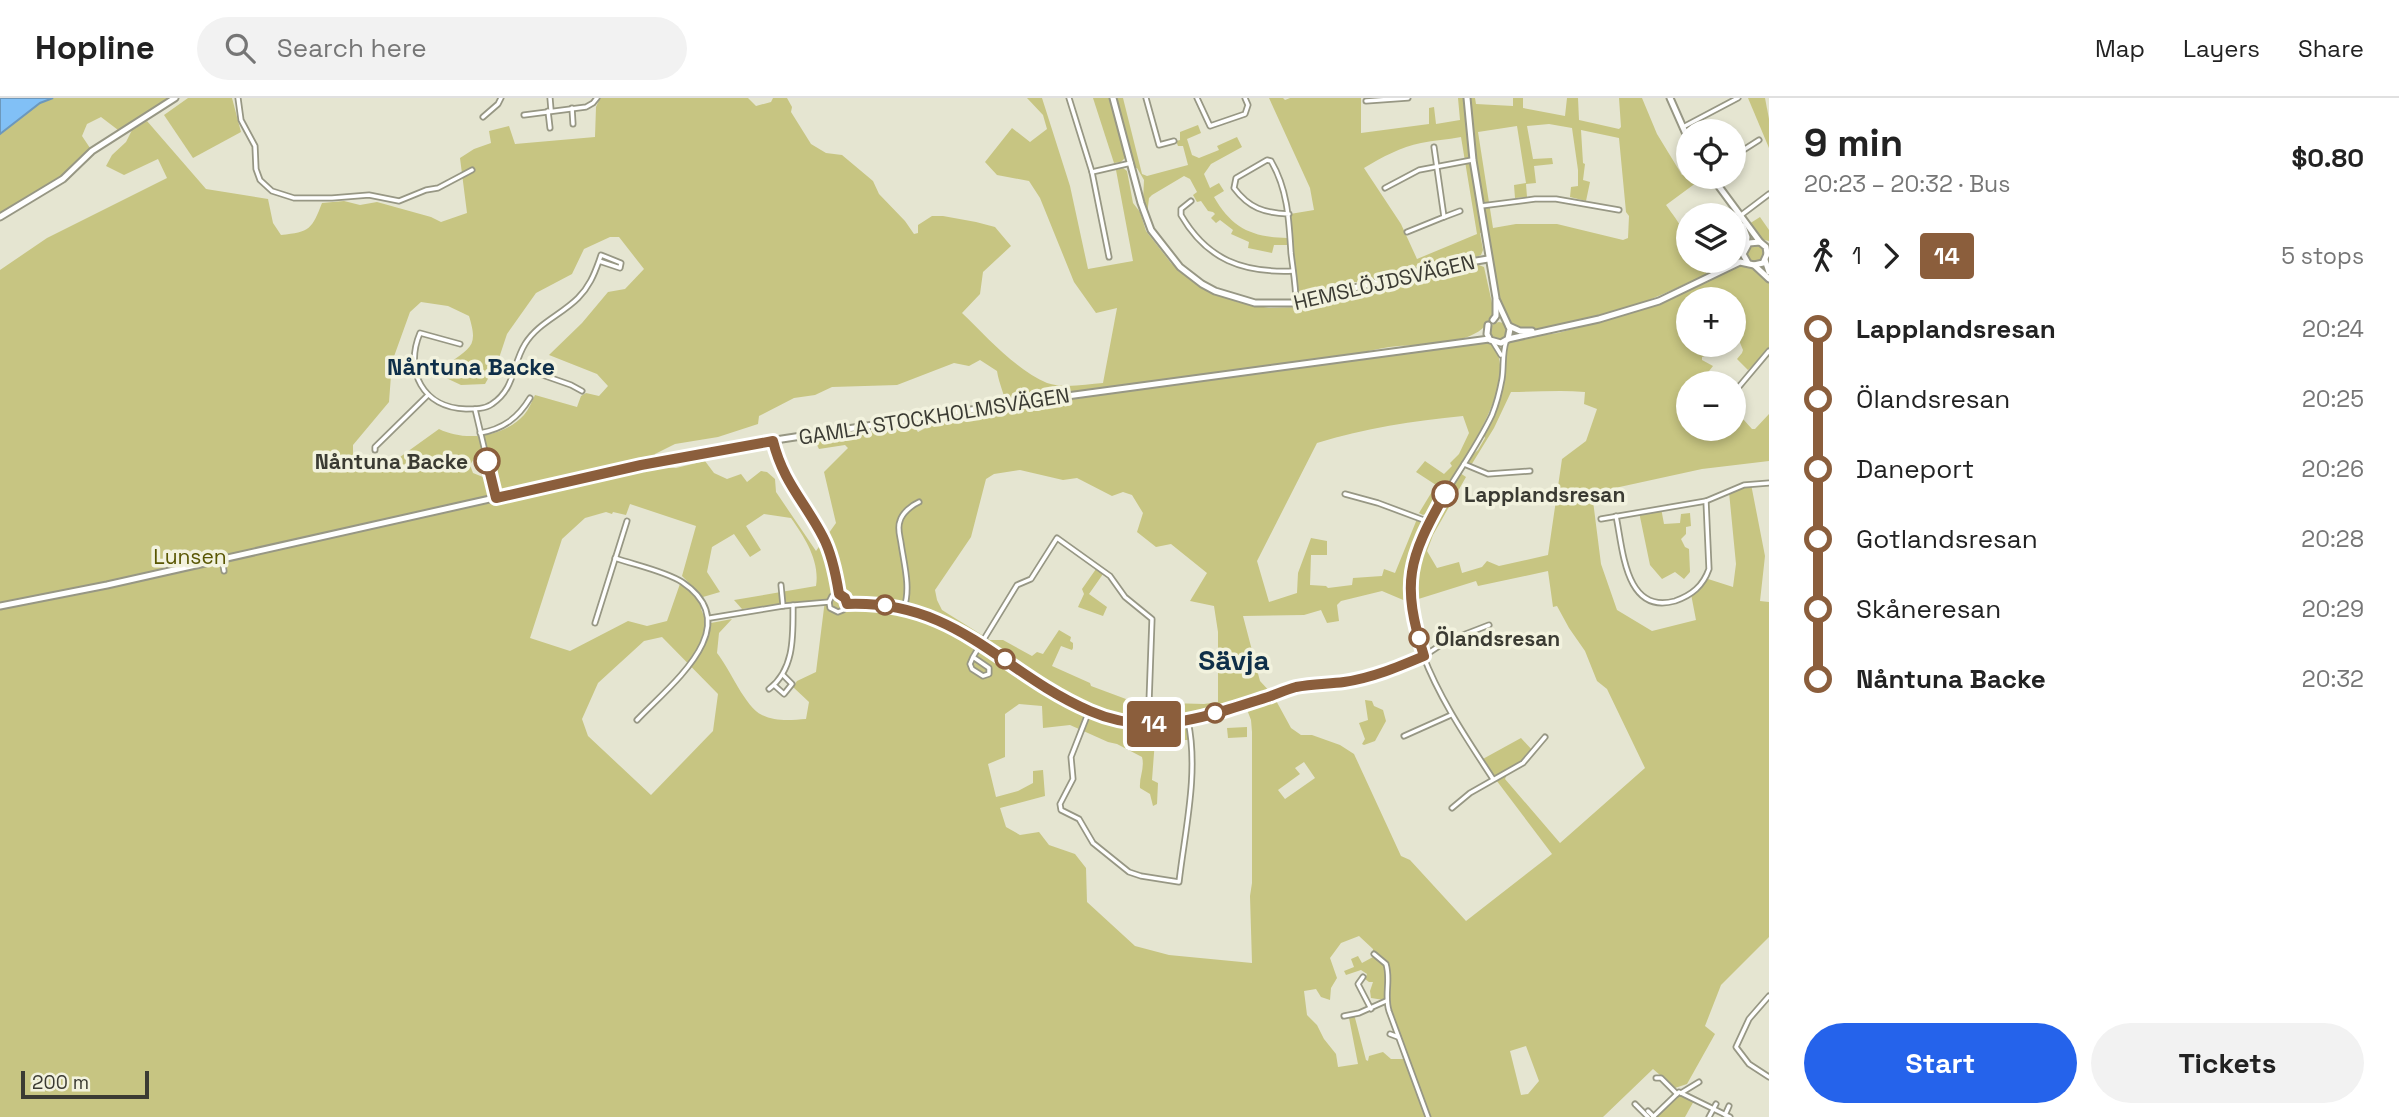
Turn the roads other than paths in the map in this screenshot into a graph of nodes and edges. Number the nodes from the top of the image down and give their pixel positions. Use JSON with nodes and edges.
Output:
{"nodes":[{"id":1,"x":175,"y":98,"type":"edge"},
{"id":2,"x":238,"y":98,"type":"edge"},
{"id":3,"x":501,"y":98,"type":"edge"},
{"id":4,"x":550,"y":98,"type":"edge"},
{"id":5,"x":597,"y":98,"type":"edge"},
{"id":6,"x":1069,"y":98,"type":"edge"},
{"id":7,"x":1113,"y":98,"type":"edge"},
{"id":8,"x":1146,"y":98,"type":"edge"},
{"id":9,"x":1197,"y":98,"type":"edge"},
{"id":10,"x":1245,"y":98,"type":"edge"},
{"id":11,"x":1408,"y":98,"type":"edge"},
{"id":12,"x":1467,"y":98,"type":"edge"},
{"id":13,"x":1670,"y":98,"type":"edge"},
{"id":14,"x":1738,"y":98,"type":"edge"},
{"id":15,"x":1366,"y":102,"type":"dead end"},
{"id":16,"x":572,"y":108,"type":"junction"},
{"id":17,"x":550,"y":111,"type":"junction"},
{"id":18,"x":524,"y":115,"type":"dead end"},
{"id":19,"x":483,"y":117,"type":"dead end"},
{"id":20,"x":1678,"y":119,"type":"edge"},
{"id":21,"x":1698,"y":119,"type":"edge"},
{"id":22,"x":573,"y":124,"type":"dead end"},
{"id":23,"x":550,"y":128,"type":"dead end"},
{"id":24,"x":1759,"y":140,"type":"dead end"},
{"id":25,"x":1174,"y":141,"type":"dead end"},
{"id":26,"x":1434,"y":147,"type":"dead end"},
{"id":27,"x":1746,"y":148,"type":"edge"},
{"id":28,"x":1473,"y":160,"type":"junction"},
{"id":29,"x":1130,"y":163,"type":"junction"},
{"id":30,"x":1437,"y":165,"type":"junction"},
{"id":31,"x":472,"y":170,"type":"dead end"},
{"id":32,"x":1092,"y":173,"type":"junction"},
{"id":33,"x":1385,"y":188,"type":"dead end"},
{"id":34,"x":1769,"y":194,"type":"edge"},
{"id":35,"x":1191,"y":201,"type":"dead end"},
{"id":36,"x":1481,"y":206,"type":"junction"},
{"id":37,"x":1619,"y":210,"type":"dead end"},
{"id":38,"x":1460,"y":211,"type":"dead end"},
{"id":39,"x":1746,"y":212,"type":"edge"},
{"id":40,"x":1289,"y":214,"type":"junction"},
{"id":41,"x":0,"y":217,"type":"edge"},
{"id":42,"x":1444,"y":217,"type":"junction"},
{"id":43,"x":1746,"y":224,"type":"edge"},
{"id":44,"x":1407,"y":232,"type":"dead end"},
{"id":45,"x":1764,"y":243,"type":"edge"},
{"id":46,"x":1746,"y":247,"type":"edge"},
{"id":47,"x":1767,"y":255,"type":"edge"},
{"id":48,"x":1109,"y":257,"type":"dead end"},
{"id":49,"x":1488,"y":259,"type":"junction"},
{"id":50,"x":1746,"y":260,"type":"edge"},
{"id":51,"x":599,"y":261,"type":"junction"},
{"id":52,"x":1751,"y":264,"type":"junction"},
{"id":53,"x":1293,"y":271,"type":"junction"},
{"id":54,"x":1769,"y":272,"type":"edge"},
{"id":55,"x":1714,"y":273,"type":"edge"},
{"id":56,"x":1769,"y":278,"type":"edge"},
{"id":57,"x":1707,"y":279,"type":"junction"},
{"id":58,"x":1496,"y":298,"type":"junction"},
{"id":59,"x":1296,"y":303,"type":"junction"},
{"id":60,"x":1491,"y":322,"type":"junction"},
{"id":61,"x":1508,"y":324,"type":"junction"},
{"id":62,"x":1549,"y":331,"type":"junction"},
{"id":63,"x":1491,"y":340,"type":"junction"},
{"id":64,"x":1507,"y":340,"type":"junction"},
{"id":65,"x":1462,"y":342,"type":"junction"},
{"id":66,"x":460,"y":344,"type":"dead end"},
{"id":67,"x":1769,"y":351,"type":"edge"},
{"id":68,"x":1502,"y":358,"type":"junction"},
{"id":69,"x":517,"y":366,"type":"junction"},
{"id":70,"x":1746,"y":379,"type":"edge"},
{"id":71,"x":582,"y":391,"type":"dead end"},
{"id":72,"x":428,"y":395,"type":"junction"},
{"id":73,"x":530,"y":398,"type":"dead end"},
{"id":74,"x":475,"y":410,"type":"junction"},
{"id":75,"x":480,"y":433,"type":"junction"},
{"id":76,"x":773,"y":441,"type":"junction"},
{"id":77,"x":374,"y":450,"type":"dead end"},
{"id":78,"x":1464,"y":464,"type":"junction"},
{"id":79,"x":1531,"y":471,"type":"dead end"},
{"id":80,"x":1769,"y":483,"type":"edge"},
{"id":81,"x":1345,"y":494,"type":"dead end"},
{"id":82,"x":496,"y":498,"type":"junction"},
{"id":83,"x":1706,"y":500,"type":"junction"},
{"id":84,"x":919,"y":502,"type":"dead end"},
{"id":85,"x":1616,"y":516,"type":"junction"},
{"id":86,"x":1601,"y":519,"type":"dead end"},
{"id":87,"x":627,"y":521,"type":"dead end"},
{"id":88,"x":1429,"y":522,"type":"junction"},
{"id":89,"x":615,"y":558,"type":"junction"},
{"id":90,"x":222,"y":559,"type":"junction"},
{"id":91,"x":224,"y":571,"type":"dead end"},
{"id":92,"x":781,"y":586,"type":"dead end"},
{"id":93,"x":839,"y":594,"type":"junction"},
{"id":94,"x":829,"y":603,"type":"junction"},
{"id":95,"x":847,"y":604,"type":"junction"},
{"id":96,"x":793,"y":605,"type":"junction"},
{"id":97,"x":0,"y":606,"type":"edge"},
{"id":98,"x":783,"y":606,"type":"junction"},
{"id":99,"x":904,"y":608,"type":"junction"},
{"id":100,"x":709,"y":618,"type":"junction"},
{"id":101,"x":595,"y":623,"type":"dead end"},
{"id":102,"x":1489,"y":625,"type":"dead end"},
{"id":103,"x":982,"y":643,"type":"junction"},
{"id":104,"x":1424,"y":656,"type":"junction"},
{"id":105,"x":973,"y":657,"type":"junction"},
{"id":106,"x":783,"y":675,"type":"junction"},
{"id":107,"x":774,"y":685,"type":"junction"},
{"id":108,"x":769,"y":689,"type":"dead end"},
{"id":109,"x":1089,"y":711,"type":"junction"},
{"id":110,"x":1451,"y":715,"type":"junction"},
{"id":111,"x":637,"y":719,"type":"dead end"},
{"id":112,"x":1188,"y":721,"type":"junction"},
{"id":113,"x":1146,"y":724,"type":"junction"},
{"id":114,"x":1404,"y":736,"type":"dead end"},
{"id":115,"x":1545,"y":737,"type":"dead end"},
{"id":116,"x":1493,"y":779,"type":"junction"},
{"id":117,"x":1452,"y":808,"type":"dead end"},
{"id":118,"x":1374,"y":954,"type":"dead end"},
{"id":119,"x":1363,"y":977,"type":"dead end"},
{"id":120,"x":1769,"y":996,"type":"edge"},
{"id":121,"x":1386,"y":1001,"type":"junction"},
{"id":122,"x":1371,"y":1009,"type":"junction"},
{"id":123,"x":1344,"y":1016,"type":"dead end"},
{"id":124,"x":1390,"y":1034,"type":"dead end"},
{"id":125,"x":1398,"y":1037,"type":"junction"},
{"id":126,"x":1769,"y":1077,"type":"edge"},
{"id":127,"x":1656,"y":1078,"type":"dead end"},
{"id":128,"x":1699,"y":1082,"type":"dead end"},
{"id":129,"x":1679,"y":1093,"type":"junction"},
{"id":130,"x":1635,"y":1104,"type":"dead end"},
{"id":131,"x":1715,"y":1106,"type":"junction"},
{"id":132,"x":1730,"y":1106,"type":"dead end"},
{"id":133,"x":1648,"y":1111,"type":"dead end"},
{"id":134,"x":1727,"y":1116,"type":"edge"},
{"id":135,"x":1428,"y":1117,"type":"edge"},
{"id":136,"x":1652,"y":1117,"type":"edge"},
{"id":137,"x":1709,"y":1117,"type":"edge"}],
"edges":[{"from":1,"to":41,"type":"main road"},
{"from":2,"to":31,"type":"street"},
{"from":3,"to":19,"type":"street"},
{"from":4,"to":17,"type":"street"},
{"from":5,"to":16,"type":"street"},
{"from":6,"to":32,"type":"street"},
{"from":7,"to":29,"type":"main road","name":"HEMSLÖJDSVÄGEN"},
{"from":8,"to":25,"type":"street"},
{"from":9,"to":10,"type":"street"},
{"from":11,"to":15,"type":"street"},
{"from":12,"to":28,"type":"main road"},
{"from":13,"to":20,"type":"main road"},
{"from":14,"to":21,"type":"street"},
{"from":16,"to":17,"type":"street"},
{"from":16,"to":22,"type":"street"},
{"from":17,"to":18,"type":"street"},
{"from":17,"to":23,"type":"street"},
{"from":24,"to":27,"type":"street"},
{"from":26,"to":30,"type":"street"},
{"from":28,"to":30,"type":"street"},
{"from":28,"to":36,"type":"main road"},
{"from":29,"to":32,"type":"street"},
{"from":29,"to":59,"type":"main road","name":"HEMSLÖJDSVÄGEN"},
{"from":30,"to":33,"type":"street"},
{"from":30,"to":42,"type":"street"},
{"from":32,"to":48,"type":"street"},
{"from":34,"to":39,"type":"street"},
{"from":35,"to":53,"type":"street"},
{"from":36,"to":37,"type":"street"},
{"from":36,"to":49,"type":"main road"},
{"from":38,"to":42,"type":"street"},
{"from":40,"to":40,"type":"street"},
{"from":40,"to":53,"type":"street"},
{"from":42,"to":44,"type":"street"},
{"from":43,"to":45,"type":"main road"},
{"from":45,"to":46,"type":"main road"},
{"from":45,"to":47,"type":"main road"},
{"from":47,"to":52,"type":"main road"},
{"from":47,"to":54,"type":"main road"},
{"from":49,"to":58,"type":"main road"},
{"from":49,"to":59,"type":"main road","name":"HEMSLÖJDSVÄGEN"},
{"from":50,"to":52,"type":"main road"},
{"from":51,"to":51,"type":"street"},
{"from":51,"to":69,"type":"street"},
{"from":52,"to":56,"type":"main road"},
{"from":52,"to":57,"type":"main road"},
{"from":53,"to":59,"type":"street"},
{"from":55,"to":57,"type":"main road"},
{"from":57,"to":62,"type":"main road"},
{"from":58,"to":60,"type":"main road"},
{"from":58,"to":61,"type":"main road"},
{"from":60,"to":61,"type":"main road"},
{"from":60,"to":63,"type":"main road"},
{"from":60,"to":65,"type":"main road","name":"GAMLA STOCKHOLMSVÄGEN"},
{"from":61,"to":62,"type":"main road"},
{"from":61,"to":64,"type":"main road"},
{"from":62,"to":64,"type":"main road"},
{"from":63,"to":64,"type":"main road"},
{"from":63,"to":65,"type":"main road","name":"GAMLA STOCKHOLMSVÄGEN"},
{"from":63,"to":68,"type":"street"},
{"from":64,"to":68,"type":"street"},
{"from":65,"to":76,"type":"main road","name":"GAMLA STOCKHOLMSVÄGEN"},
{"from":66,"to":72,"type":"street"},
{"from":67,"to":70,"type":"street"},
{"from":68,"to":78,"type":"street"},
{"from":69,"to":71,"type":"street"},
{"from":69,"to":74,"type":"street"},
{"from":72,"to":74,"type":"street"},
{"from":72,"to":77,"type":"street"},
{"from":73,"to":75,"type":"street"},
{"from":74,"to":75,"type":"street"},
{"from":75,"to":82,"type":"street"},
{"from":76,"to":82,"type":"main road","name":"GAMLA STOCKHOLMSVÄGEN"},
{"from":76,"to":93,"type":"street"},
{"from":78,"to":79,"type":"street"},
{"from":78,"to":88,"type":"street"},
{"from":80,"to":83,"type":"street"},
{"from":81,"to":88,"type":"street"},
{"from":82,"to":90,"type":"main road","name":"GAMLA STOCKHOLMSVÄGEN"},
{"from":83,"to":85,"type":"street"},
{"from":83,"to":85,"type":"street"},
{"from":84,"to":99,"type":"street"},
{"from":85,"to":86,"type":"street"},
{"from":87,"to":89,"type":"street"},
{"from":88,"to":104,"type":"street"},
{"from":89,"to":100,"type":"street"},
{"from":89,"to":101,"type":"street"},
{"from":90,"to":91,"type":"street"},
{"from":90,"to":97,"type":"main road","name":"GAMLA STOCKHOLMSVÄGEN"},
{"from":92,"to":98,"type":"street"},
{"from":93,"to":94,"type":"street"},
{"from":93,"to":95,"type":"street"},
{"from":94,"to":95,"type":"street"},
{"from":94,"to":96,"type":"street"},
{"from":95,"to":99,"type":"street"},
{"from":96,"to":98,"type":"street"},
{"from":96,"to":106,"type":"street"},
{"from":98,"to":100,"type":"street"},
{"from":99,"to":103,"type":"street"},
{"from":100,"to":111,"type":"street"},
{"from":102,"to":104,"type":"street"},
{"from":103,"to":105,"type":"street"},
{"from":103,"to":109,"type":"street"},
{"from":103,"to":113,"type":"street"},
{"from":104,"to":110,"type":"street"},
{"from":104,"to":112,"type":"street"},
{"from":105,"to":105,"type":"street"},
{"from":106,"to":107,"type":"street"},
{"from":106,"to":107,"type":"street"},
{"from":107,"to":108,"type":"street"},
{"from":109,"to":112,"type":"street"},
{"from":109,"to":113,"type":"street"},
{"from":110,"to":114,"type":"street"},
{"from":110,"to":116,"type":"street"},
{"from":112,"to":113,"type":"street"},
{"from":115,"to":116,"type":"street"},
{"from":116,"to":117,"type":"street"},
{"from":118,"to":121,"type":"street"},
{"from":119,"to":122,"type":"street"},
{"from":120,"to":126,"type":"street"},
{"from":121,"to":122,"type":"street"},
{"from":121,"to":125,"type":"street"},
{"from":122,"to":123,"type":"street"},
{"from":124,"to":125,"type":"street"},
{"from":125,"to":135,"type":"street"},
{"from":127,"to":129,"type":"street"},
{"from":128,"to":129,"type":"street"},
{"from":129,"to":131,"type":"street"},
{"from":129,"to":136,"type":"street"},
{"from":130,"to":136,"type":"street"},
{"from":131,"to":134,"type":"street"},
{"from":131,"to":137,"type":"street"},
{"from":132,"to":134,"type":"street"},
{"from":133,"to":136,"type":"street"}]}
